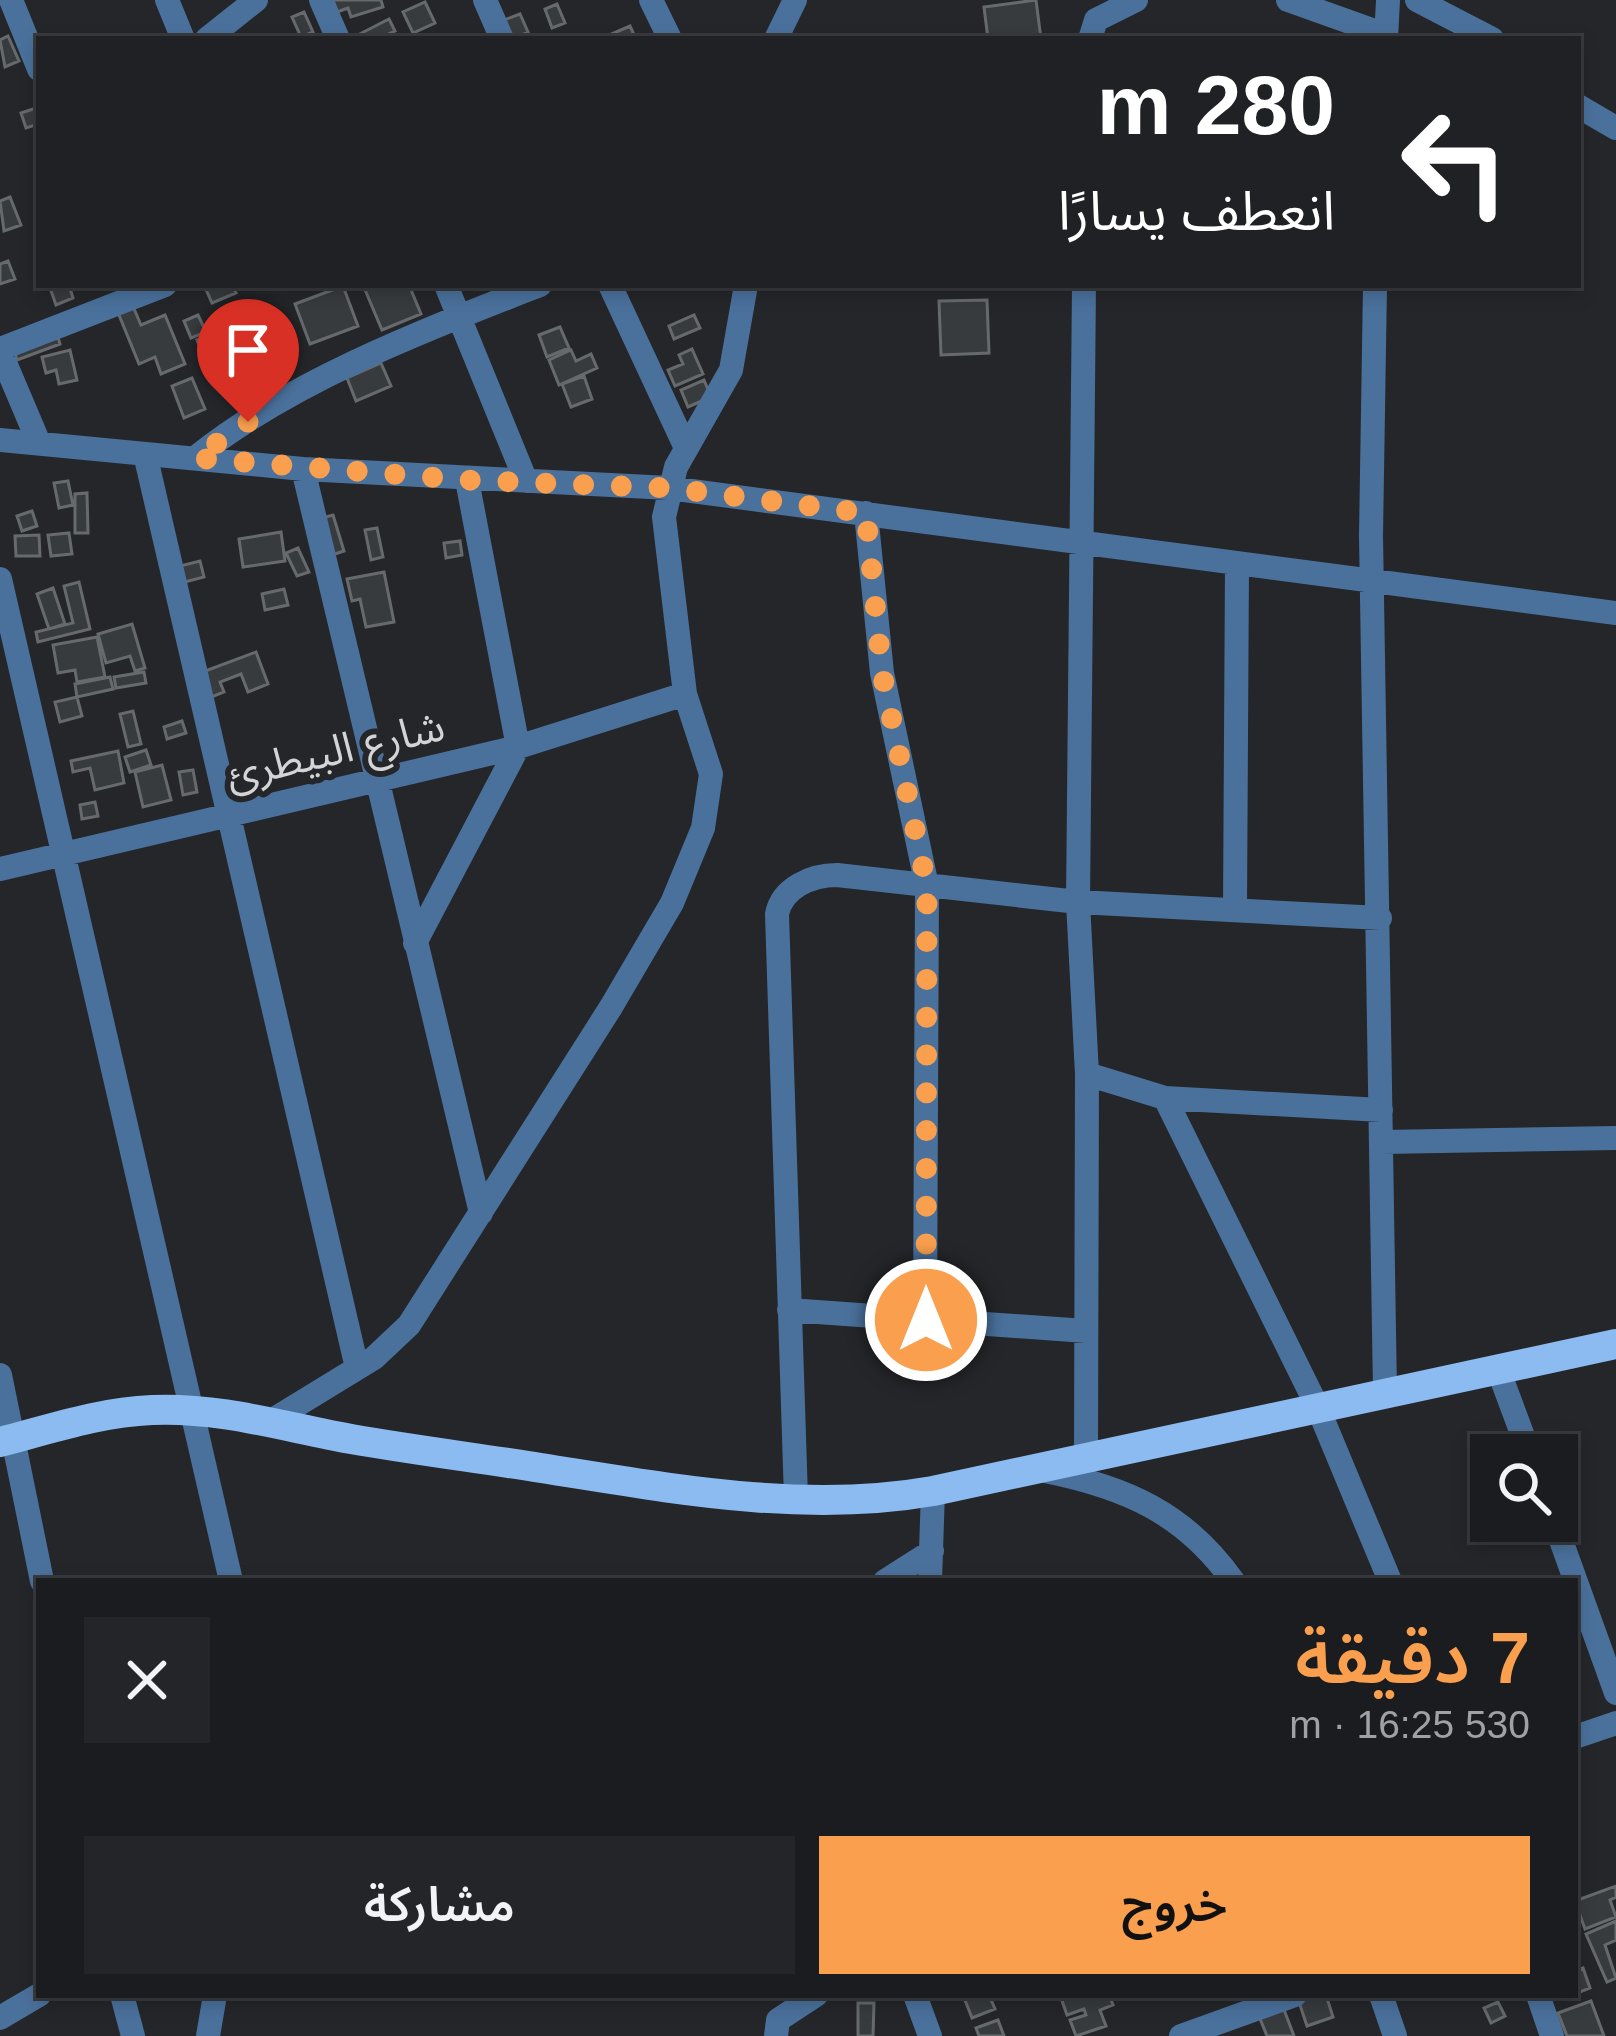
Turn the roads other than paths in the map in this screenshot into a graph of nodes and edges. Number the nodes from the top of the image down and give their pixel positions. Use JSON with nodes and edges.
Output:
{"nodes":[{"id":1,"x":10,"y":0,"type":"edge"},
{"id":2,"x":166,"y":0,"type":"edge"},
{"id":3,"x":256,"y":0,"type":"edge"},
{"id":4,"x":321,"y":0,"type":"edge"},
{"id":5,"x":485,"y":0,"type":"edge"},
{"id":6,"x":651,"y":0,"type":"edge"},
{"id":7,"x":795,"y":0,"type":"edge"},
{"id":8,"x":1136,"y":0,"type":"edge"},
{"id":9,"x":1288,"y":0,"type":"edge"},
{"id":10,"x":1388,"y":0,"type":"edge"},
{"id":11,"x":1418,"y":0,"type":"edge"},
{"id":12,"x":1098,"y":6,"type":"edge"},
{"id":13,"x":182,"y":36,"type":"edge"},
{"id":14,"x":211,"y":36,"type":"edge"},
{"id":15,"x":337,"y":36,"type":"edge"},
{"id":16,"x":501,"y":36,"type":"edge"},
{"id":17,"x":669,"y":36,"type":"edge"},
{"id":18,"x":777,"y":36,"type":"edge"},
{"id":19,"x":1091,"y":36,"type":"edge"},
{"id":20,"x":1383,"y":36,"type":"edge"},
{"id":21,"x":1386,"y":36,"type":"edge"},
{"id":22,"x":1486,"y":36,"type":"edge"},
{"id":23,"x":36,"y":62,"type":"edge"},
{"id":24,"x":1581,"y":108,"type":"edge"},
{"id":25,"x":1616,"y":128,"type":"edge"},
{"id":26,"x":447,"y":288,"type":"edge"},
{"id":27,"x":532,"y":288,"type":"edge"},
{"id":28,"x":611,"y":288,"type":"edge"},
{"id":29,"x":745,"y":288,"type":"edge"},
{"id":30,"x":1084,"y":288,"type":"edge"},
{"id":31,"x":1375,"y":288,"type":"edge"},
{"id":32,"x":130,"y":291,"type":"edge"},
{"id":33,"x":459,"y":317,"type":"junction"},
{"id":34,"x":0,"y":350,"type":"edge"},
{"id":35,"x":0,"y":440,"type":"edge"},
{"id":36,"x":39,"y":443,"type":"junction"},
{"id":37,"x":686,"y":446,"type":"junction"},
{"id":38,"x":145,"y":454,"type":"junction"},
{"id":39,"x":195,"y":458,"type":"junction"},
{"id":40,"x":303,"y":469,"type":"junction"},
{"id":41,"x":466,"y":480,"type":"junction"},
{"id":42,"x":526,"y":481,"type":"junction"},
{"id":43,"x":669,"y":488,"type":"junction"},
{"id":44,"x":866,"y":513,"type":"junction"},
{"id":45,"x":1078,"y":541,"type":"junction"},
{"id":46,"x":1237,"y":564,"type":"junction"},
{"id":47,"x":0,"y":579,"type":"edge"},
{"id":48,"x":1375,"y":583,"type":"junction"},
{"id":49,"x":1616,"y":613,"type":"edge"},
{"id":50,"x":685,"y":694,"type":"junction"},
{"id":51,"x":518,"y":747,"type":"junction"},
{"id":52,"x":374,"y":781,"type":"junction"},
{"id":53,"x":230,"y":814,"type":"junction"},
{"id":54,"x":66,"y":852,"type":"junction"},
{"id":55,"x":0,"y":869,"type":"edge"},
{"id":56,"x":927,"y":886,"type":"junction"},
{"id":57,"x":1078,"y":902,"type":"junction"},
{"id":58,"x":1235,"y":909,"type":"junction"},
{"id":59,"x":1380,"y":918,"type":"junction"},
{"id":60,"x":415,"y":943,"type":"junction"},
{"id":61,"x":1087,"y":1074,"type":"junction"},
{"id":62,"x":1165,"y":1098,"type":"junction"},
{"id":63,"x":1381,"y":1110,"type":"junction"},
{"id":64,"x":1616,"y":1138,"type":"edge"},
{"id":65,"x":1382,"y":1142,"type":"junction"},
{"id":66,"x":481,"y":1213,"type":"junction"},
{"id":67,"x":789,"y":1310,"type":"junction"},
{"id":68,"x":926,"y":1320,"type":"junction"},
{"id":69,"x":1086,"y":1331,"type":"junction"},
{"id":70,"x":1616,"y":1344,"type":"edge"},
{"id":71,"x":357,"y":1368,"type":"junction"},
{"id":72,"x":1498,"y":1369,"type":"junction"},
{"id":73,"x":0,"y":1375,"type":"edge"},
{"id":74,"x":1385,"y":1392,"type":"junction"},
{"id":75,"x":1318,"y":1408,"type":"junction"},
{"id":76,"x":196,"y":1412,"type":"junction"},
{"id":77,"x":271,"y":1421,"type":"junction"},
{"id":78,"x":1522,"y":1434,"type":"edge"},
{"id":79,"x":7,"y":1440,"type":"edge"},
{"id":80,"x":1086,"y":1455,"type":"junction"},
{"id":81,"x":1032,"y":1468,"type":"junction"},
{"id":82,"x":933,"y":1491,"type":"junction"},
{"id":83,"x":796,"y":1498,"type":"junction"},
{"id":84,"x":1562,"y":1542,"type":"edge"},
{"id":85,"x":932,"y":1551,"type":"junction"},
{"id":86,"x":41,"y":1578,"type":"edge"},
{"id":87,"x":230,"y":1578,"type":"edge"},
{"id":88,"x":890,"y":1578,"type":"edge"},
{"id":89,"x":930,"y":1578,"type":"edge"},
{"id":90,"x":1231,"y":1578,"type":"edge"},
{"id":91,"x":1389,"y":1578,"type":"edge"},
{"id":92,"x":1575,"y":1578,"type":"edge"},
{"id":93,"x":1578,"y":1588,"type":"edge"},
{"id":94,"x":1616,"y":1693,"type":"edge"},
{"id":95,"x":1616,"y":1723,"type":"edge"},
{"id":96,"x":1578,"y":1736,"type":"edge"},
{"id":97,"x":36,"y":1997,"type":"edge"},
{"id":98,"x":123,"y":1998,"type":"edge"},
{"id":99,"x":214,"y":1998,"type":"edge"},
{"id":100,"x":812,"y":1998,"type":"edge"},
{"id":101,"x":916,"y":1998,"type":"edge"},
{"id":102,"x":1290,"y":1998,"type":"edge"},
{"id":103,"x":1382,"y":1998,"type":"edge"},
{"id":104,"x":1539,"y":1998,"type":"edge"},
{"id":105,"x":0,"y":2018,"type":"edge"},
{"id":106,"x":1242,"y":2026,"type":"edge"},
{"id":107,"x":133,"y":2036,"type":"edge"},
{"id":108,"x":208,"y":2036,"type":"edge"},
{"id":109,"x":776,"y":2036,"type":"edge"},
{"id":110,"x":930,"y":2036,"type":"edge"},
{"id":111,"x":1181,"y":2036,"type":"edge"},
{"id":112,"x":1395,"y":2036,"type":"edge"},
{"id":113,"x":1552,"y":2036,"type":"edge"}],
"edges":[{"from":1,"to":23,"type":"street"},
{"from":2,"to":13,"type":"street"},
{"from":3,"to":14,"type":"street"},
{"from":4,"to":15,"type":"street"},
{"from":5,"to":16,"type":"street"},
{"from":6,"to":17,"type":"street"},
{"from":7,"to":18,"type":"street"},
{"from":8,"to":12,"type":"street"},
{"from":9,"to":20,"type":"street"},
{"from":10,"to":21,"type":"street"},
{"from":11,"to":22,"type":"street"},
{"from":12,"to":19,"type":"street"},
{"from":24,"to":25,"type":"street"},
{"from":26,"to":33,"type":"street"},
{"from":27,"to":33,"type":"street"},
{"from":28,"to":37,"type":"street"},
{"from":29,"to":37,"type":"street"},
{"from":30,"to":45,"type":"street"},
{"from":31,"to":48,"type":"street"},
{"from":32,"to":34,"type":"street"},
{"from":33,"to":39,"type":"street"},
{"from":33,"to":42,"type":"street"},
{"from":34,"to":36,"type":"street"},
{"from":35,"to":36,"type":"street"},
{"from":36,"to":38,"type":"street"},
{"from":37,"to":43,"type":"street"},
{"from":38,"to":39,"type":"street"},
{"from":38,"to":53,"type":"street"},
{"from":39,"to":40,"type":"street"},
{"from":40,"to":41,"type":"street"},
{"from":40,"to":52,"type":"street"},
{"from":41,"to":42,"type":"street"},
{"from":41,"to":51,"type":"street"},
{"from":42,"to":43,"type":"street"},
{"from":43,"to":44,"type":"street"},
{"from":43,"to":50,"type":"street"},
{"from":44,"to":45,"type":"street"},
{"from":44,"to":56,"type":"street"},
{"from":45,"to":46,"type":"street"},
{"from":45,"to":57,"type":"street"},
{"from":46,"to":48,"type":"street"},
{"from":46,"to":58,"type":"street"},
{"from":47,"to":54,"type":"street"},
{"from":48,"to":49,"type":"street"},
{"from":48,"to":59,"type":"street"},
{"from":50,"to":51,"type":"street","name":"شارع البيطرئ"},
{"from":50,"to":66,"type":"street"},
{"from":51,"to":52,"type":"street","name":"شارع البيطرئ"},
{"from":51,"to":60,"type":"street"},
{"from":52,"to":53,"type":"street","name":"شارع البيطرئ"},
{"from":52,"to":60,"type":"street"},
{"from":53,"to":54,"type":"street","name":"شارع البيطرئ"},
{"from":53,"to":71,"type":"street"},
{"from":54,"to":55,"type":"street","name":"شارع البيطرئ"},
{"from":54,"to":76,"type":"street"},
{"from":56,"to":57,"type":"street"},
{"from":56,"to":67,"type":"street"},
{"from":56,"to":68,"type":"street"},
{"from":57,"to":58,"type":"street"},
{"from":57,"to":61,"type":"street"},
{"from":58,"to":59,"type":"street"},
{"from":59,"to":63,"type":"street"},
{"from":60,"to":66,"type":"street"},
{"from":61,"to":62,"type":"street"},
{"from":61,"to":69,"type":"street"},
{"from":62,"to":63,"type":"street"},
{"from":62,"to":75,"type":"street"},
{"from":63,"to":65,"type":"street"},
{"from":64,"to":65,"type":"street"},
{"from":65,"to":74,"type":"street"},
{"from":66,"to":71,"type":"street"},
{"from":67,"to":68,"type":"street"},
{"from":67,"to":83,"type":"street"},
{"from":68,"to":69,"type":"street"},
{"from":69,"to":80,"type":"street"},
{"from":70,"to":72,"type":"main road"},
{"from":71,"to":77,"type":"street"},
{"from":72,"to":74,"type":"main road"},
{"from":72,"to":78,"type":"street"},
{"from":73,"to":79,"type":"street"},
{"from":74,"to":75,"type":"main road"},
{"from":75,"to":80,"type":"main road"},
{"from":75,"to":91,"type":"street"},
{"from":76,"to":77,"type":"main road"},
{"from":76,"to":79,"type":"main road"},
{"from":76,"to":87,"type":"street"},
{"from":77,"to":83,"type":"main road"},
{"from":79,"to":86,"type":"street"},
{"from":80,"to":81,"type":"main road"},
{"from":81,"to":82,"type":"main road"},
{"from":81,"to":90,"type":"street"},
{"from":82,"to":83,"type":"main road"},
{"from":82,"to":85,"type":"street"},
{"from":84,"to":92,"type":"street"},
{"from":85,"to":88,"type":"street"},
{"from":85,"to":89,"type":"street"},
{"from":93,"to":94,"type":"street"},
{"from":95,"to":96,"type":"street"},
{"from":97,"to":105,"type":"street"},
{"from":98,"to":107,"type":"street"},
{"from":99,"to":108,"type":"street"},
{"from":100,"to":109,"type":"street"},
{"from":101,"to":110,"type":"street"},
{"from":102,"to":106,"type":"street"},
{"from":103,"to":112,"type":"street"},
{"from":104,"to":113,"type":"street"},
{"from":106,"to":111,"type":"street"}]}
